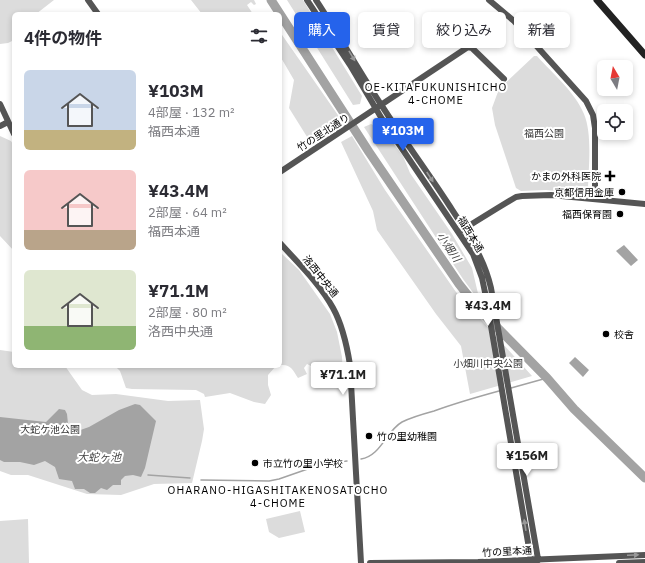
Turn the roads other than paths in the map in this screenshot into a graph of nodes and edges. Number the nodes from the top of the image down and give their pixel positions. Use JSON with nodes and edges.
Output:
{"nodes":[{"id":1,"x":88,"y":0,"type":"edge"},
{"id":2,"x":307,"y":0,"type":"edge"},
{"id":3,"x":316,"y":0,"type":"edge"},
{"id":4,"x":488,"y":0,"type":"edge"},
{"id":5,"x":597,"y":0,"type":"edge"},
{"id":6,"x":97,"y":12,"type":"edge"},
{"id":7,"x":645,"y":55,"type":"edge"},
{"id":8,"x":504,"y":79,"type":"dead end"},
{"id":9,"x":0,"y":104,"type":"edge"},
{"id":10,"x":379,"y":108,"type":"junction"},
{"id":11,"x":8,"y":122,"type":"junction"},
{"id":12,"x":0,"y":126,"type":"edge"},
{"id":13,"x":12,"y":130,"type":"edge"},
{"id":14,"x":282,"y":171,"type":"edge"},
{"id":15,"x":595,"y":200,"type":"junction"},
{"id":16,"x":645,"y":204,"type":"edge"},
{"id":17,"x":462,"y":230,"type":"junction"},
{"id":18,"x":282,"y":245,"type":"edge"},
{"id":19,"x":505,"y":387,"type":"junction"},
{"id":20,"x":645,"y":555,"type":"edge"},
{"id":21,"x":535,"y":561,"type":"edge"},
{"id":22,"x":645,"y":562,"type":"edge"},
{"id":23,"x":361,"y":563,"type":"edge"},
{"id":24,"x":370,"y":563,"type":"edge"},
{"id":25,"x":619,"y":563,"type":"edge"}],
"edges":[{"from":1,"to":6,"type":"street"},
{"from":2,"to":10,"type":"street","name":"福西本通"},
{"from":3,"to":10,"type":"street","name":"福西本通","one_way":true},
{"from":4,"to":15,"type":"street"},
{"from":5,"to":7,"type":"main road"},
{"from":8,"to":10,"type":"street","name":"竹の里北通り"},
{"from":9,"to":11,"type":"street"},
{"from":10,"to":14,"type":"street","name":"竹の里北通り"},
{"from":10,"to":17,"type":"street","name":"福西本通"},
{"from":11,"to":12,"type":"street"},
{"from":11,"to":13,"type":"street"},
{"from":15,"to":16,"type":"street"},
{"from":15,"to":17,"type":"street"},
{"from":17,"to":19,"type":"street","name":"福西本通"},
{"from":17,"to":19,"type":"street","name":"福西本通"},
{"from":18,"to":23,"type":"street","name":"洛西中央通"},
{"from":19,"to":21,"type":"street","name":"福西本通"},
{"from":21,"to":20,"type":"street","name":"竹の里本通","one_way":true},
{"from":21,"to":24,"type":"street","name":"竹の里本通"},
{"from":22,"to":25,"type":"street"}]}
